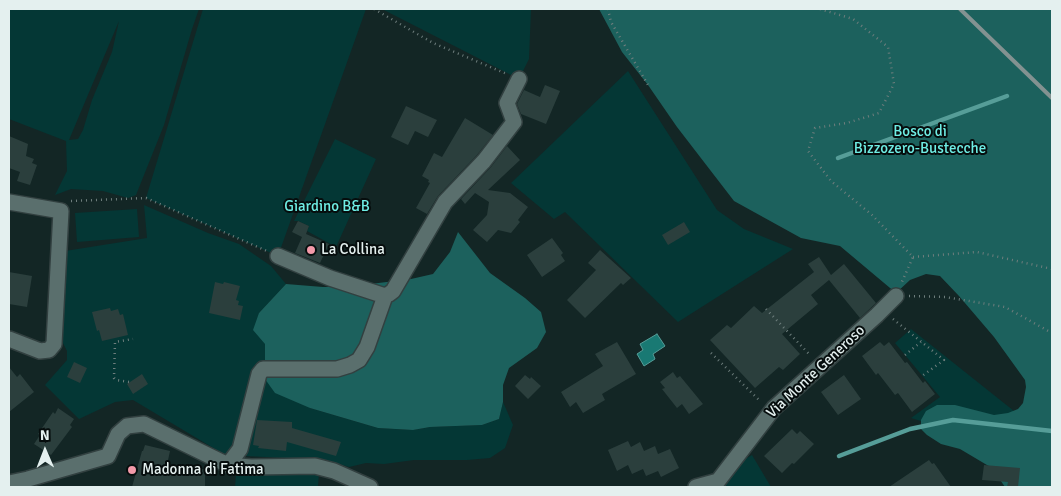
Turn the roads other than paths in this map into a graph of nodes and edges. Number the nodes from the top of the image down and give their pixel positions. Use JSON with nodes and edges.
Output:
{"nodes":[{"id":1,"x":519,"y":79,"type":"road end"},
{"id":2,"x":9,"y":202,"type":"edge"},
{"id":3,"x":278,"y":256,"type":"road end"},
{"id":4,"x":385,"y":296,"type":"junction"},
{"id":5,"x":896,"y":296,"type":"road end"},
{"id":6,"x":9,"y":339,"type":"edge"},
{"id":7,"x":228,"y":465,"type":"junction"},
{"id":8,"x":9,"y":483,"type":"edge"},
{"id":9,"x":370,"y":487,"type":"edge"},
{"id":10,"x":696,"y":487,"type":"edge"}],
"edges":[{"from":1,"to":4,"type":"street"},
{"from":2,"to":6,"type":"street"},
{"from":3,"to":4,"type":"street"},
{"from":4,"to":7,"type":"street"},
{"from":5,"to":10,"type":"street","name":"Via Monte Generoso"},
{"from":7,"to":8,"type":"street"},
{"from":7,"to":9,"type":"street"}]}
